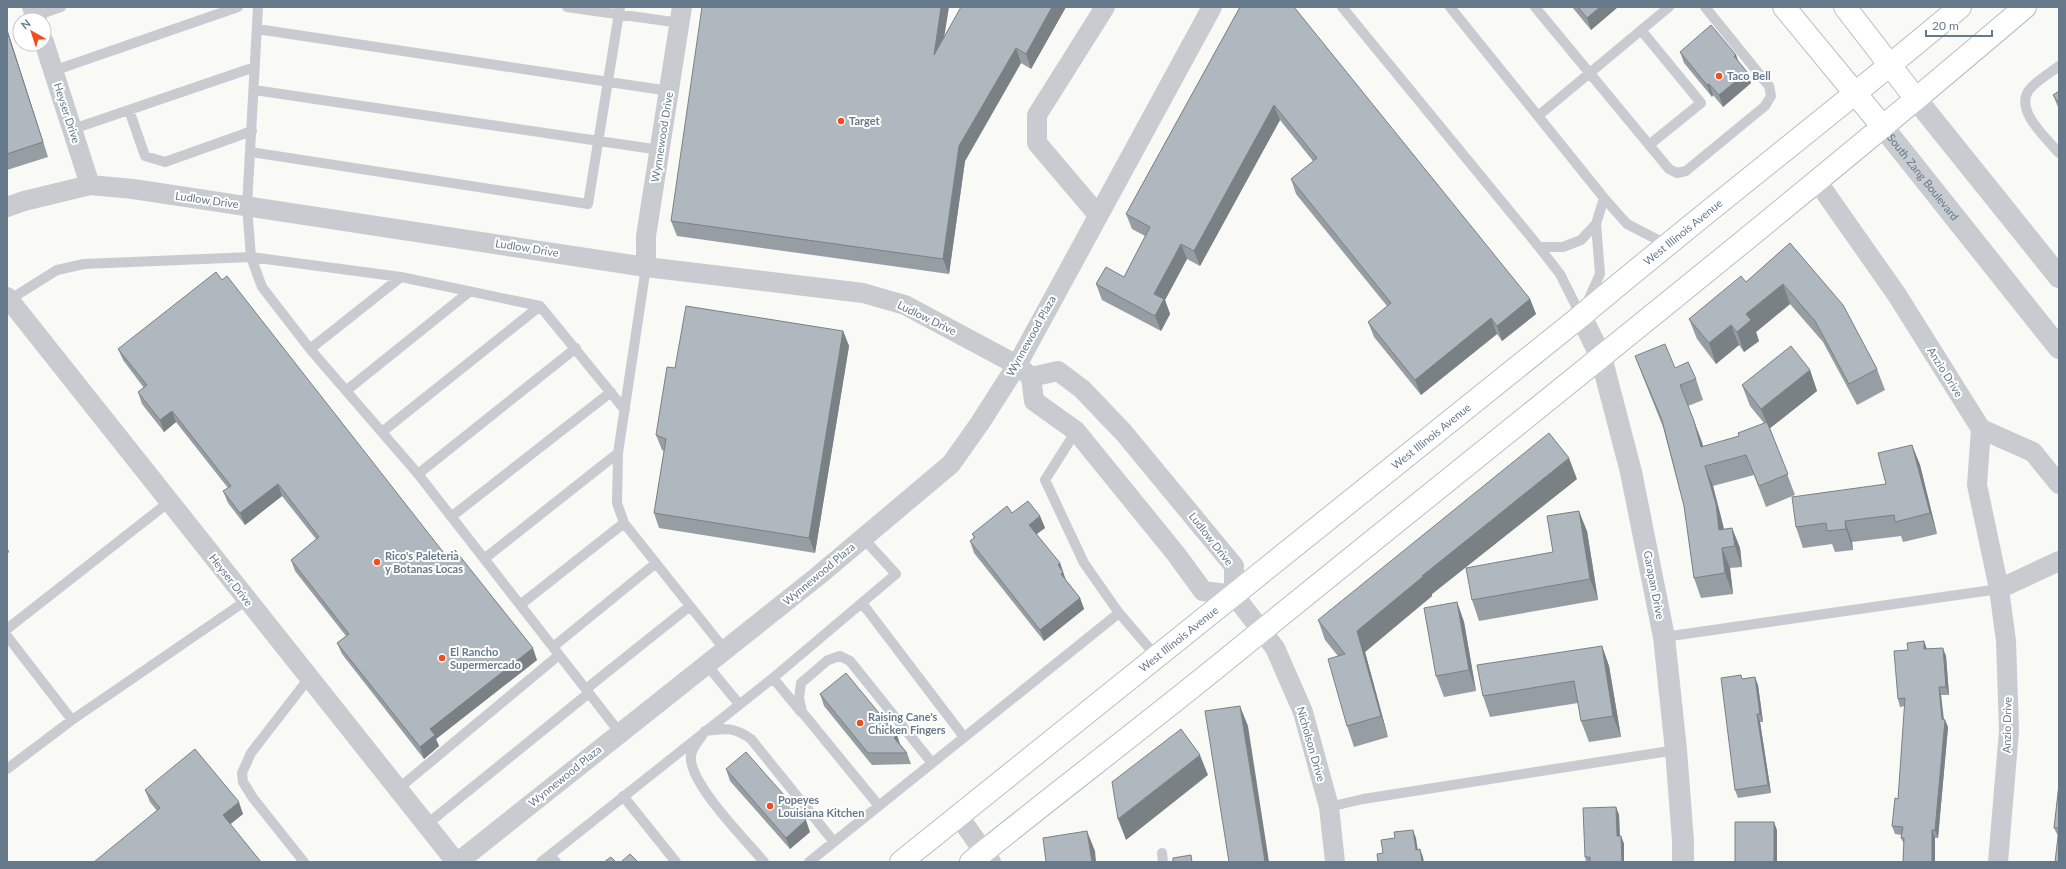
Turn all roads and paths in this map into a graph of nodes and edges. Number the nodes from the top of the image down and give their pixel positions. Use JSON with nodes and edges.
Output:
{"nodes":[{"id":1,"x":61,"y":7,"type":"edge"},
{"id":2,"x":238,"y":7,"type":"edge"},
{"id":3,"x":258,"y":7,"type":"edge"},
{"id":4,"x":567,"y":7,"type":"edge"},
{"id":5,"x":1104,"y":7,"type":"edge"},
{"id":6,"x":1212,"y":7,"type":"edge"},
{"id":7,"x":1342,"y":7,"type":"edge"},
{"id":8,"x":1450,"y":7,"type":"edge"},
{"id":9,"x":1535,"y":7,"type":"edge"},
{"id":10,"x":1668,"y":7,"type":"edge"},
{"id":11,"x":1705,"y":7,"type":"edge"},
{"id":12,"x":1784,"y":7,"type":"edge"},
{"id":13,"x":1846,"y":7,"type":"edge"},
{"id":14,"x":1960,"y":7,"type":"edge"},
{"id":15,"x":2024,"y":7,"type":"edge"},
{"id":16,"x":619,"y":11,"type":"edge"},
{"id":17,"x":42,"y":12,"type":"edge"},
{"id":18,"x":681,"y":15,"type":"edge"},
{"id":19,"x":257,"y":29,"type":"junction"},
{"id":20,"x":1641,"y":30,"type":"junction"},
{"id":21,"x":47,"y":52,"type":"edge"},
{"id":22,"x":1890,"y":65,"type":"junction"},
{"id":23,"x":2059,"y":66,"type":"edge"},
{"id":24,"x":255,"y":67,"type":"junction"},
{"id":25,"x":53,"y":71,"type":"junction"},
{"id":26,"x":1589,"y":73,"type":"junction"},
{"id":27,"x":608,"y":82,"type":"junction"},
{"id":28,"x":254,"y":90,"type":"junction"},
{"id":29,"x":669,"y":91,"type":"junction"},
{"id":30,"x":1855,"y":95,"type":"junction"},
{"id":31,"x":1916,"y":99,"type":"junction"},
{"id":32,"x":129,"y":110,"type":"junction"},
{"id":33,"x":1538,"y":116,"type":"junction"},
{"id":34,"x":1883,"y":127,"type":"junction"},
{"id":35,"x":73,"y":129,"type":"junction"},
{"id":36,"x":252,"y":131,"type":"junction"},
{"id":37,"x":598,"y":141,"type":"junction"},
{"id":38,"x":1649,"y":145,"type":"junction"},
{"id":39,"x":660,"y":150,"type":"junction"},
{"id":40,"x":251,"y":152,"type":"junction"},
{"id":41,"x":2059,"y":153,"type":"edge"},
{"id":42,"x":1817,"y":181,"type":"junction"},
{"id":43,"x":90,"y":185,"type":"junction"},
{"id":44,"x":1604,"y":198,"type":"junction"},
{"id":45,"x":7,"y":206,"type":"edge"},
{"id":46,"x":248,"y":206,"type":"junction"},
{"id":47,"x":1098,"y":215,"type":"junction"},
{"id":48,"x":1596,"y":224,"type":"junction"},
{"id":49,"x":1666,"y":244,"type":"junction"},
{"id":50,"x":1539,"y":247,"type":"junction"},
{"id":51,"x":251,"y":257,"type":"junction"},
{"id":52,"x":646,"y":266,"type":"junction"},
{"id":53,"x":2059,"y":277,"type":"edge"},
{"id":54,"x":401,"y":278,"type":"junction"},
{"id":55,"x":470,"y":292,"type":"junction"},
{"id":56,"x":8,"y":299,"type":"edge"},
{"id":57,"x":540,"y":306,"type":"junction"},
{"id":58,"x":1581,"y":316,"type":"junction"},
{"id":59,"x":576,"y":348,"type":"junction"},
{"id":60,"x":2059,"y":348,"type":"edge"},
{"id":61,"x":310,"y":349,"type":"junction"},
{"id":62,"x":1602,"y":357,"type":"junction"},
{"id":63,"x":1024,"y":371,"type":"junction"},
{"id":64,"x":347,"y":390,"type":"junction"},
{"id":65,"x":611,"y":392,"type":"junction"},
{"id":66,"x":625,"y":410,"type":"junction"},
{"id":67,"x":1981,"y":429,"type":"junction"},
{"id":68,"x":1076,"y":431,"type":"junction"},
{"id":69,"x":382,"y":432,"type":"junction"},
{"id":70,"x":618,"y":453,"type":"junction"},
{"id":71,"x":418,"y":474,"type":"junction"},
{"id":72,"x":2059,"y":484,"type":"edge"},
{"id":73,"x":169,"y":502,"type":"junction"},
{"id":74,"x":451,"y":517,"type":"junction"},
{"id":75,"x":624,"y":523,"type":"junction"},
{"id":76,"x":863,"y":538,"type":"junction"},
{"id":77,"x":484,"y":560,"type":"junction"},
{"id":78,"x":2059,"y":561,"type":"edge"},
{"id":79,"x":656,"y":563,"type":"junction"},
{"id":80,"x":1999,"y":589,"type":"junction"},
{"id":81,"x":1234,"y":595,"type":"junction"},
{"id":82,"x":247,"y":600,"type":"junction"},
{"id":83,"x":862,"y":603,"type":"junction"},
{"id":84,"x":520,"y":605,"type":"junction"},
{"id":85,"x":690,"y":606,"type":"junction"},
{"id":86,"x":1119,"y":613,"type":"junction"},
{"id":87,"x":7,"y":629,"type":"edge"},
{"id":88,"x":1262,"y":630,"type":"junction"},
{"id":89,"x":7,"y":636,"type":"edge"},
{"id":90,"x":1664,"y":637,"type":"junction"},
{"id":91,"x":725,"y":650,"type":"junction"},
{"id":92,"x":556,"y":651,"type":"junction"},
{"id":93,"x":1156,"y":656,"type":"junction"},
{"id":94,"x":706,"y":665,"type":"junction"},
{"id":95,"x":309,"y":678,"type":"junction"},
{"id":96,"x":773,"y":678,"type":"junction"},
{"id":97,"x":587,"y":691,"type":"junction"},
{"id":98,"x":739,"y":704,"type":"junction"},
{"id":99,"x":802,"y":712,"type":"junction"},
{"id":100,"x":72,"y":720,"type":"junction"},
{"id":101,"x":705,"y":731,"type":"junction"},
{"id":102,"x":620,"y":733,"type":"junction"},
{"id":103,"x":964,"y":737,"type":"junction"},
{"id":104,"x":1676,"y":750,"type":"junction"},
{"id":105,"x":932,"y":763,"type":"junction"},
{"id":106,"x":7,"y":769,"type":"edge"},
{"id":107,"x":398,"y":789,"type":"junction"},
{"id":108,"x":623,"y":796,"type":"junction"},
{"id":109,"x":879,"y":806,"type":"junction"},
{"id":110,"x":1329,"y":807,"type":"junction"},
{"id":111,"x":958,"y":815,"type":"junction"},
{"id":112,"x":426,"y":825,"type":"junction"},
{"id":113,"x":834,"y":842,"type":"junction"},
{"id":114,"x":553,"y":858,"type":"edge"},
{"id":115,"x":983,"y":858,"type":"edge"},
{"id":116,"x":304,"y":862,"type":"edge"},
{"id":117,"x":457,"y":862,"type":"edge"},
{"id":118,"x":541,"y":862,"type":"edge"},
{"id":119,"x":676,"y":862,"type":"edge"},
{"id":120,"x":764,"y":862,"type":"edge"},
{"id":121,"x":809,"y":862,"type":"edge"},
{"id":122,"x":901,"y":862,"type":"edge"},
{"id":123,"x":1336,"y":862,"type":"edge"},
{"id":124,"x":1683,"y":862,"type":"edge"},
{"id":125,"x":1998,"y":862,"type":"edge"}],
"edges":[{"from":1,"to":17,"type":"lane"},
{"from":2,"to":25,"type":"lane"},
{"from":3,"to":19,"type":"lane"},
{"from":4,"to":16,"type":"lane"},
{"from":5,"to":47,"type":"street"},
{"from":6,"to":47,"type":"street","name":"Wynnewood Plaza"},
{"from":7,"to":50,"type":"lane"},
{"from":8,"to":33,"type":"lane"},
{"from":9,"to":26,"type":"lane"},
{"from":10,"to":20,"type":"lane"},
{"from":11,"to":38,"type":"lane"},
{"from":12,"to":30,"type":"main road","name":"South Zang Boulevard"},
{"from":13,"to":22,"type":"main road"},
{"from":14,"to":22,"type":"main road","name":"West Illinois Avenue"},
{"from":15,"to":31,"type":"main road"},
{"from":16,"to":18,"type":"lane"},
{"from":16,"to":27,"type":"lane"},
{"from":18,"to":29,"type":"street","name":"Wynnewood Drive"},
{"from":19,"to":24,"type":"lane"},
{"from":19,"to":27,"type":"lane"},
{"from":20,"to":26,"type":"lane"},
{"from":20,"to":38,"type":"lane"},
{"from":21,"to":25,"type":"street","name":"Heyser Drive"},
{"from":22,"to":30,"type":"main road","name":"West Illinois Avenue"},
{"from":22,"to":31,"type":"main road"},
{"from":23,"to":41,"type":"lane"},
{"from":24,"to":28,"type":"lane"},
{"from":24,"to":32,"type":"lane"},
{"from":25,"to":35,"type":"street","name":"Heyser Drive"},
{"from":26,"to":33,"type":"lane"},
{"from":26,"to":38,"type":"lane"},
{"from":27,"to":29,"type":"lane"},
{"from":27,"to":37,"type":"lane"},
{"from":28,"to":36,"type":"lane"},
{"from":28,"to":37,"type":"lane"},
{"from":29,"to":39,"type":"street","name":"Wynnewood Drive"},
{"from":30,"to":34,"type":"main road","name":"South Zang Boulevard"},
{"from":30,"to":49,"type":"main road","name":"West Illinois Avenue"},
{"from":31,"to":34,"type":"main road"},
{"from":31,"to":53,"type":"street"},
{"from":32,"to":35,"type":"lane"},
{"from":32,"to":36,"type":"lane"},
{"from":33,"to":44,"type":"lane"},
{"from":34,"to":42,"type":"main road"},
{"from":34,"to":60,"type":"street","name":"South Zang Boulevard"},
{"from":35,"to":43,"type":"street","name":"Heyser Drive"},
{"from":36,"to":40,"type":"lane"},
{"from":37,"to":39,"type":"lane"},
{"from":37,"to":40,"type":"lane"},
{"from":39,"to":52,"type":"street","name":"Wynnewood Drive"},
{"from":40,"to":46,"type":"lane"},
{"from":42,"to":62,"type":"main road"},
{"from":42,"to":67,"type":"street","name":"Anzio Drive"},
{"from":43,"to":45,"type":"street","name":"Ludlow Drive"},
{"from":43,"to":46,"type":"street","name":"Ludlow Drive"},
{"from":44,"to":48,"type":"lane"},
{"from":44,"to":49,"type":"lane"},
{"from":46,"to":51,"type":"lane"},
{"from":46,"to":52,"type":"street","name":"Ludlow Drive"},
{"from":47,"to":63,"type":"street","name":"Wynnewood Plaza"},
{"from":48,"to":50,"type":"lane"},
{"from":48,"to":58,"type":"lane"},
{"from":49,"to":58,"type":"main road","name":"West Illinois Avenue"},
{"from":50,"to":58,"type":"lane"},
{"from":51,"to":54,"type":"lane"},
{"from":51,"to":56,"type":"lane"},
{"from":51,"to":61,"type":"lane"},
{"from":52,"to":63,"type":"street","name":"Ludlow Drive"},
{"from":52,"to":66,"type":"lane"},
{"from":54,"to":55,"type":"lane"},
{"from":54,"to":61,"type":"lane"},
{"from":55,"to":57,"type":"lane"},
{"from":55,"to":64,"type":"lane"},
{"from":56,"to":73,"type":"street","name":"Heyser Drive"},
{"from":57,"to":59,"type":"lane"},
{"from":57,"to":69,"type":"lane"},
{"from":58,"to":62,"type":"street","name":"Garapan Drive"},
{"from":58,"to":81,"type":"main road","name":"West Illinois Avenue"},
{"from":59,"to":65,"type":"lane"},
{"from":59,"to":71,"type":"lane"},
{"from":61,"to":64,"type":"lane"},
{"from":62,"to":88,"type":"main road"},
{"from":62,"to":90,"type":"street","name":"Garapan Drive"},
{"from":63,"to":68,"type":"street"},
{"from":63,"to":76,"type":"street","name":"Wynnewood Plaza"},
{"from":63,"to":81,"type":"street","name":"Ludlow Drive"},
{"from":64,"to":69,"type":"lane"},
{"from":65,"to":66,"type":"lane"},
{"from":65,"to":74,"type":"lane"},
{"from":66,"to":70,"type":"lane"},
{"from":67,"to":72,"type":"street"},
{"from":67,"to":80,"type":"street","name":"Anzio Drive"},
{"from":68,"to":81,"type":"street"},
{"from":68,"to":86,"type":"lane"},
{"from":69,"to":71,"type":"lane"},
{"from":70,"to":75,"type":"lane"},
{"from":70,"to":77,"type":"lane"},
{"from":71,"to":74,"type":"lane"},
{"from":73,"to":82,"type":"street","name":"Heyser Drive"},
{"from":73,"to":87,"type":"lane"},
{"from":74,"to":77,"type":"lane"},
{"from":75,"to":79,"type":"lane"},
{"from":75,"to":84,"type":"lane"},
{"from":76,"to":83,"type":"lane"},
{"from":76,"to":91,"type":"street","name":"Wynnewood Plaza"},
{"from":77,"to":84,"type":"lane"},
{"from":78,"to":80,"type":"street"},
{"from":79,"to":85,"type":"lane"},
{"from":79,"to":92,"type":"lane"},
{"from":80,"to":90,"type":"lane"},
{"from":80,"to":125,"type":"street","name":"Anzio Drive"},
{"from":81,"to":88,"type":"street","name":"Nicholson Drive"},
{"from":81,"to":93,"type":"main road","name":"West Illinois Avenue"},
{"from":82,"to":95,"type":"street","name":"Heyser Drive"},
{"from":82,"to":100,"type":"lane"},
{"from":83,"to":96,"type":"lane"},
{"from":83,"to":103,"type":"lane"},
{"from":84,"to":92,"type":"lane"},
{"from":85,"to":91,"type":"lane"},
{"from":85,"to":97,"type":"lane"},
{"from":86,"to":93,"type":"lane"},
{"from":86,"to":103,"type":"lane"},
{"from":88,"to":110,"type":"street","name":"Nicholson Drive"},
{"from":88,"to":115,"type":"main road"},
{"from":89,"to":100,"type":"lane"},
{"from":90,"to":104,"type":"street","name":"Garapan Drive"},
{"from":91,"to":94,"type":"street","name":"Wynnewood Plaza"},
{"from":92,"to":97,"type":"lane"},
{"from":92,"to":107,"type":"lane"},
{"from":93,"to":111,"type":"main road","name":"West Illinois Avenue"},
{"from":94,"to":98,"type":"lane"},
{"from":94,"to":102,"type":"street","name":"Wynnewood Plaza"},
{"from":95,"to":107,"type":"street","name":"Heyser Drive"},
{"from":95,"to":116,"type":"lane"},
{"from":96,"to":98,"type":"lane"},
{"from":96,"to":99,"type":"lane"},
{"from":97,"to":102,"type":"lane"},
{"from":97,"to":112,"type":"lane"},
{"from":98,"to":101,"type":"lane"},
{"from":99,"to":105,"type":"lane"},
{"from":99,"to":109,"type":"lane"},
{"from":100,"to":106,"type":"lane"},
{"from":101,"to":108,"type":"lane"},
{"from":101,"to":113,"type":"lane"},
{"from":101,"to":120,"type":"lane"},
{"from":102,"to":117,"type":"street","name":"Wynnewood Plaza"},
{"from":103,"to":105,"type":"lane"},
{"from":104,"to":110,"type":"lane"},
{"from":104,"to":124,"type":"street","name":"Garapan Drive"},
{"from":105,"to":109,"type":"lane"},
{"from":107,"to":112,"type":"street","name":"Heyser Drive"},
{"from":108,"to":114,"type":"lane"},
{"from":108,"to":119,"type":"lane"},
{"from":109,"to":113,"type":"lane"},
{"from":110,"to":123,"type":"street","name":"Nicholson Drive"},
{"from":111,"to":115,"type":"street"},
{"from":111,"to":122,"type":"main road","name":"West Illinois Avenue"},
{"from":112,"to":117,"type":"street","name":"Heyser Drive"},
{"from":113,"to":121,"type":"lane"},
{"from":114,"to":118,"type":"lane"}]}
